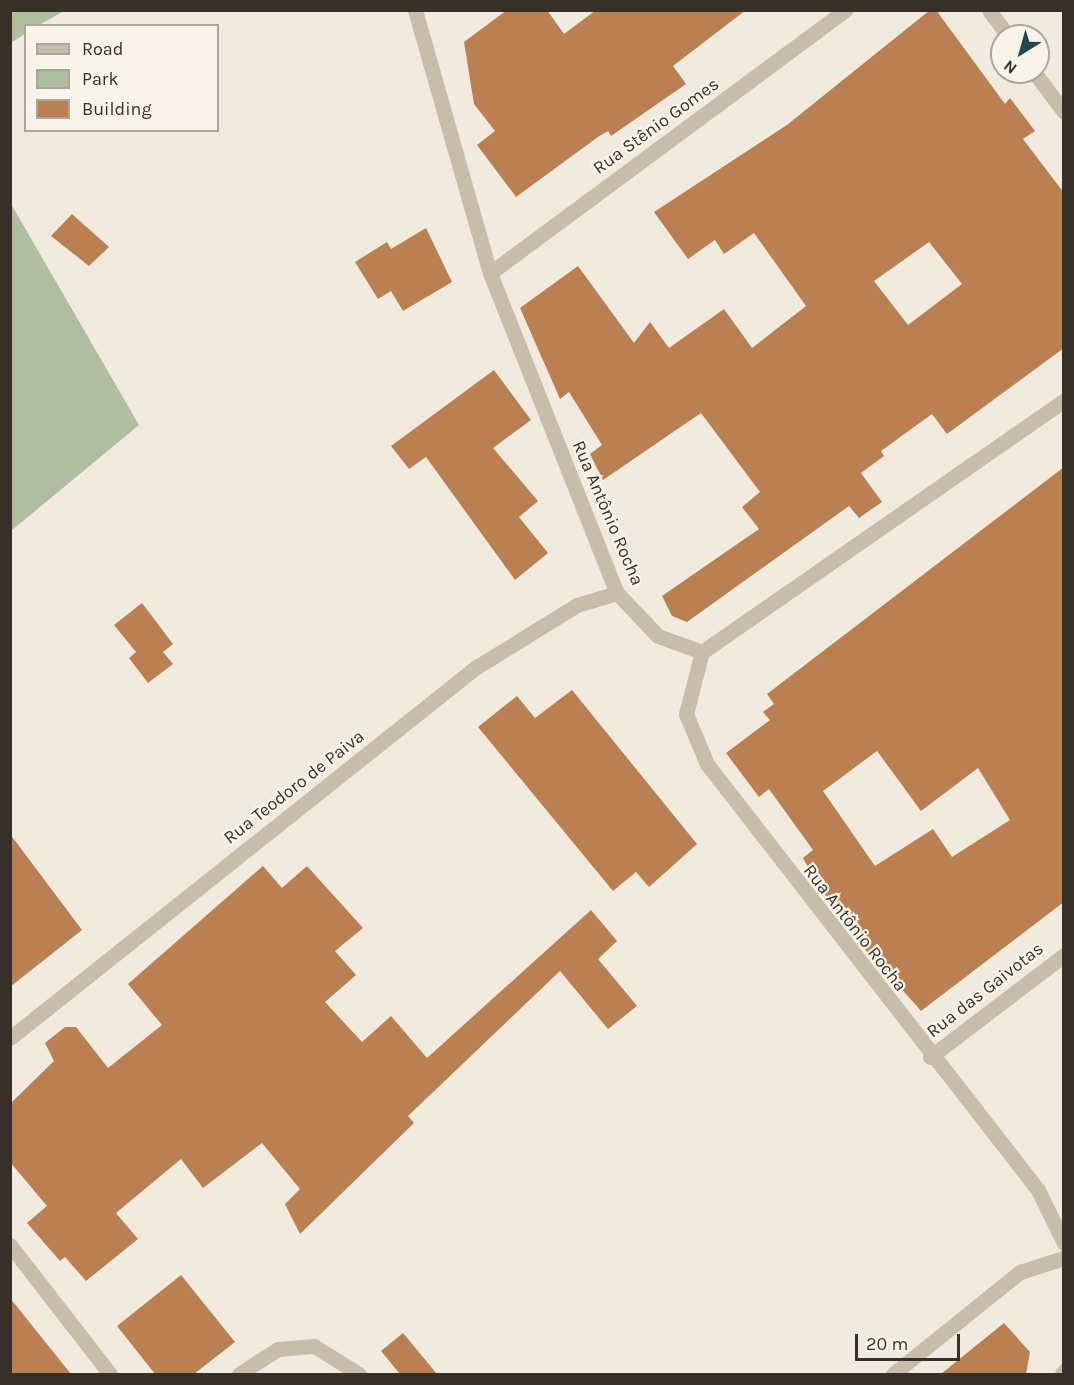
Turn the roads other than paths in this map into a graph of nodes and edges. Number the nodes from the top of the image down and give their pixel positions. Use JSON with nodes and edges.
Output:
{"nodes":[{"id":1,"x":415,"y":10,"type":"edge"},
{"id":2,"x":846,"y":10,"type":"edge"},
{"id":3,"x":989,"y":10,"type":"edge"},
{"id":4,"x":999,"y":24,"type":"edge"},
{"id":5,"x":1043,"y":84,"type":"edge"},
{"id":6,"x":1064,"y":112,"type":"edge"},
{"id":7,"x":490,"y":273,"type":"junction"},
{"id":8,"x":1064,"y":400,"type":"edge"},
{"id":9,"x":617,"y":593,"type":"junction"},
{"id":10,"x":702,"y":652,"type":"junction"},
{"id":11,"x":1064,"y":955,"type":"edge"},
{"id":12,"x":10,"y":1038,"type":"edge"},
{"id":13,"x":930,"y":1057,"type":"junction"},
{"id":14,"x":1064,"y":1243,"type":"edge"},
{"id":15,"x":10,"y":1245,"type":"edge"},
{"id":16,"x":1064,"y":1258,"type":"edge"},
{"id":17,"x":110,"y":1374,"type":"edge"},
{"id":18,"x":239,"y":1374,"type":"edge"},
{"id":19,"x":359,"y":1374,"type":"edge"},
{"id":20,"x":893,"y":1374,"type":"edge"}],
"edges":[{"from":1,"to":7,"type":"street","name":"Rua Antônio Rocha"},
{"from":2,"to":7,"type":"street","name":"Rua Stênio Gomes"},
{"from":3,"to":4,"type":"street"},
{"from":5,"to":6,"type":"street"},
{"from":7,"to":9,"type":"street","name":"Rua Antônio Rocha"},
{"from":8,"to":10,"type":"street"},
{"from":9,"to":10,"type":"street","name":"Rua Antônio Rocha"},
{"from":9,"to":12,"type":"street","name":"Rua Teodoro de Paiva"},
{"from":10,"to":13,"type":"street","name":"Rua Antônio Rocha"},
{"from":11,"to":13,"type":"street","name":"Rua das Gaivotas"},
{"from":13,"to":14,"type":"street","name":"Rua Antônio Rocha"},
{"from":15,"to":17,"type":"street"},
{"from":16,"to":20,"type":"street"},
{"from":18,"to":19,"type":"street"}]}
